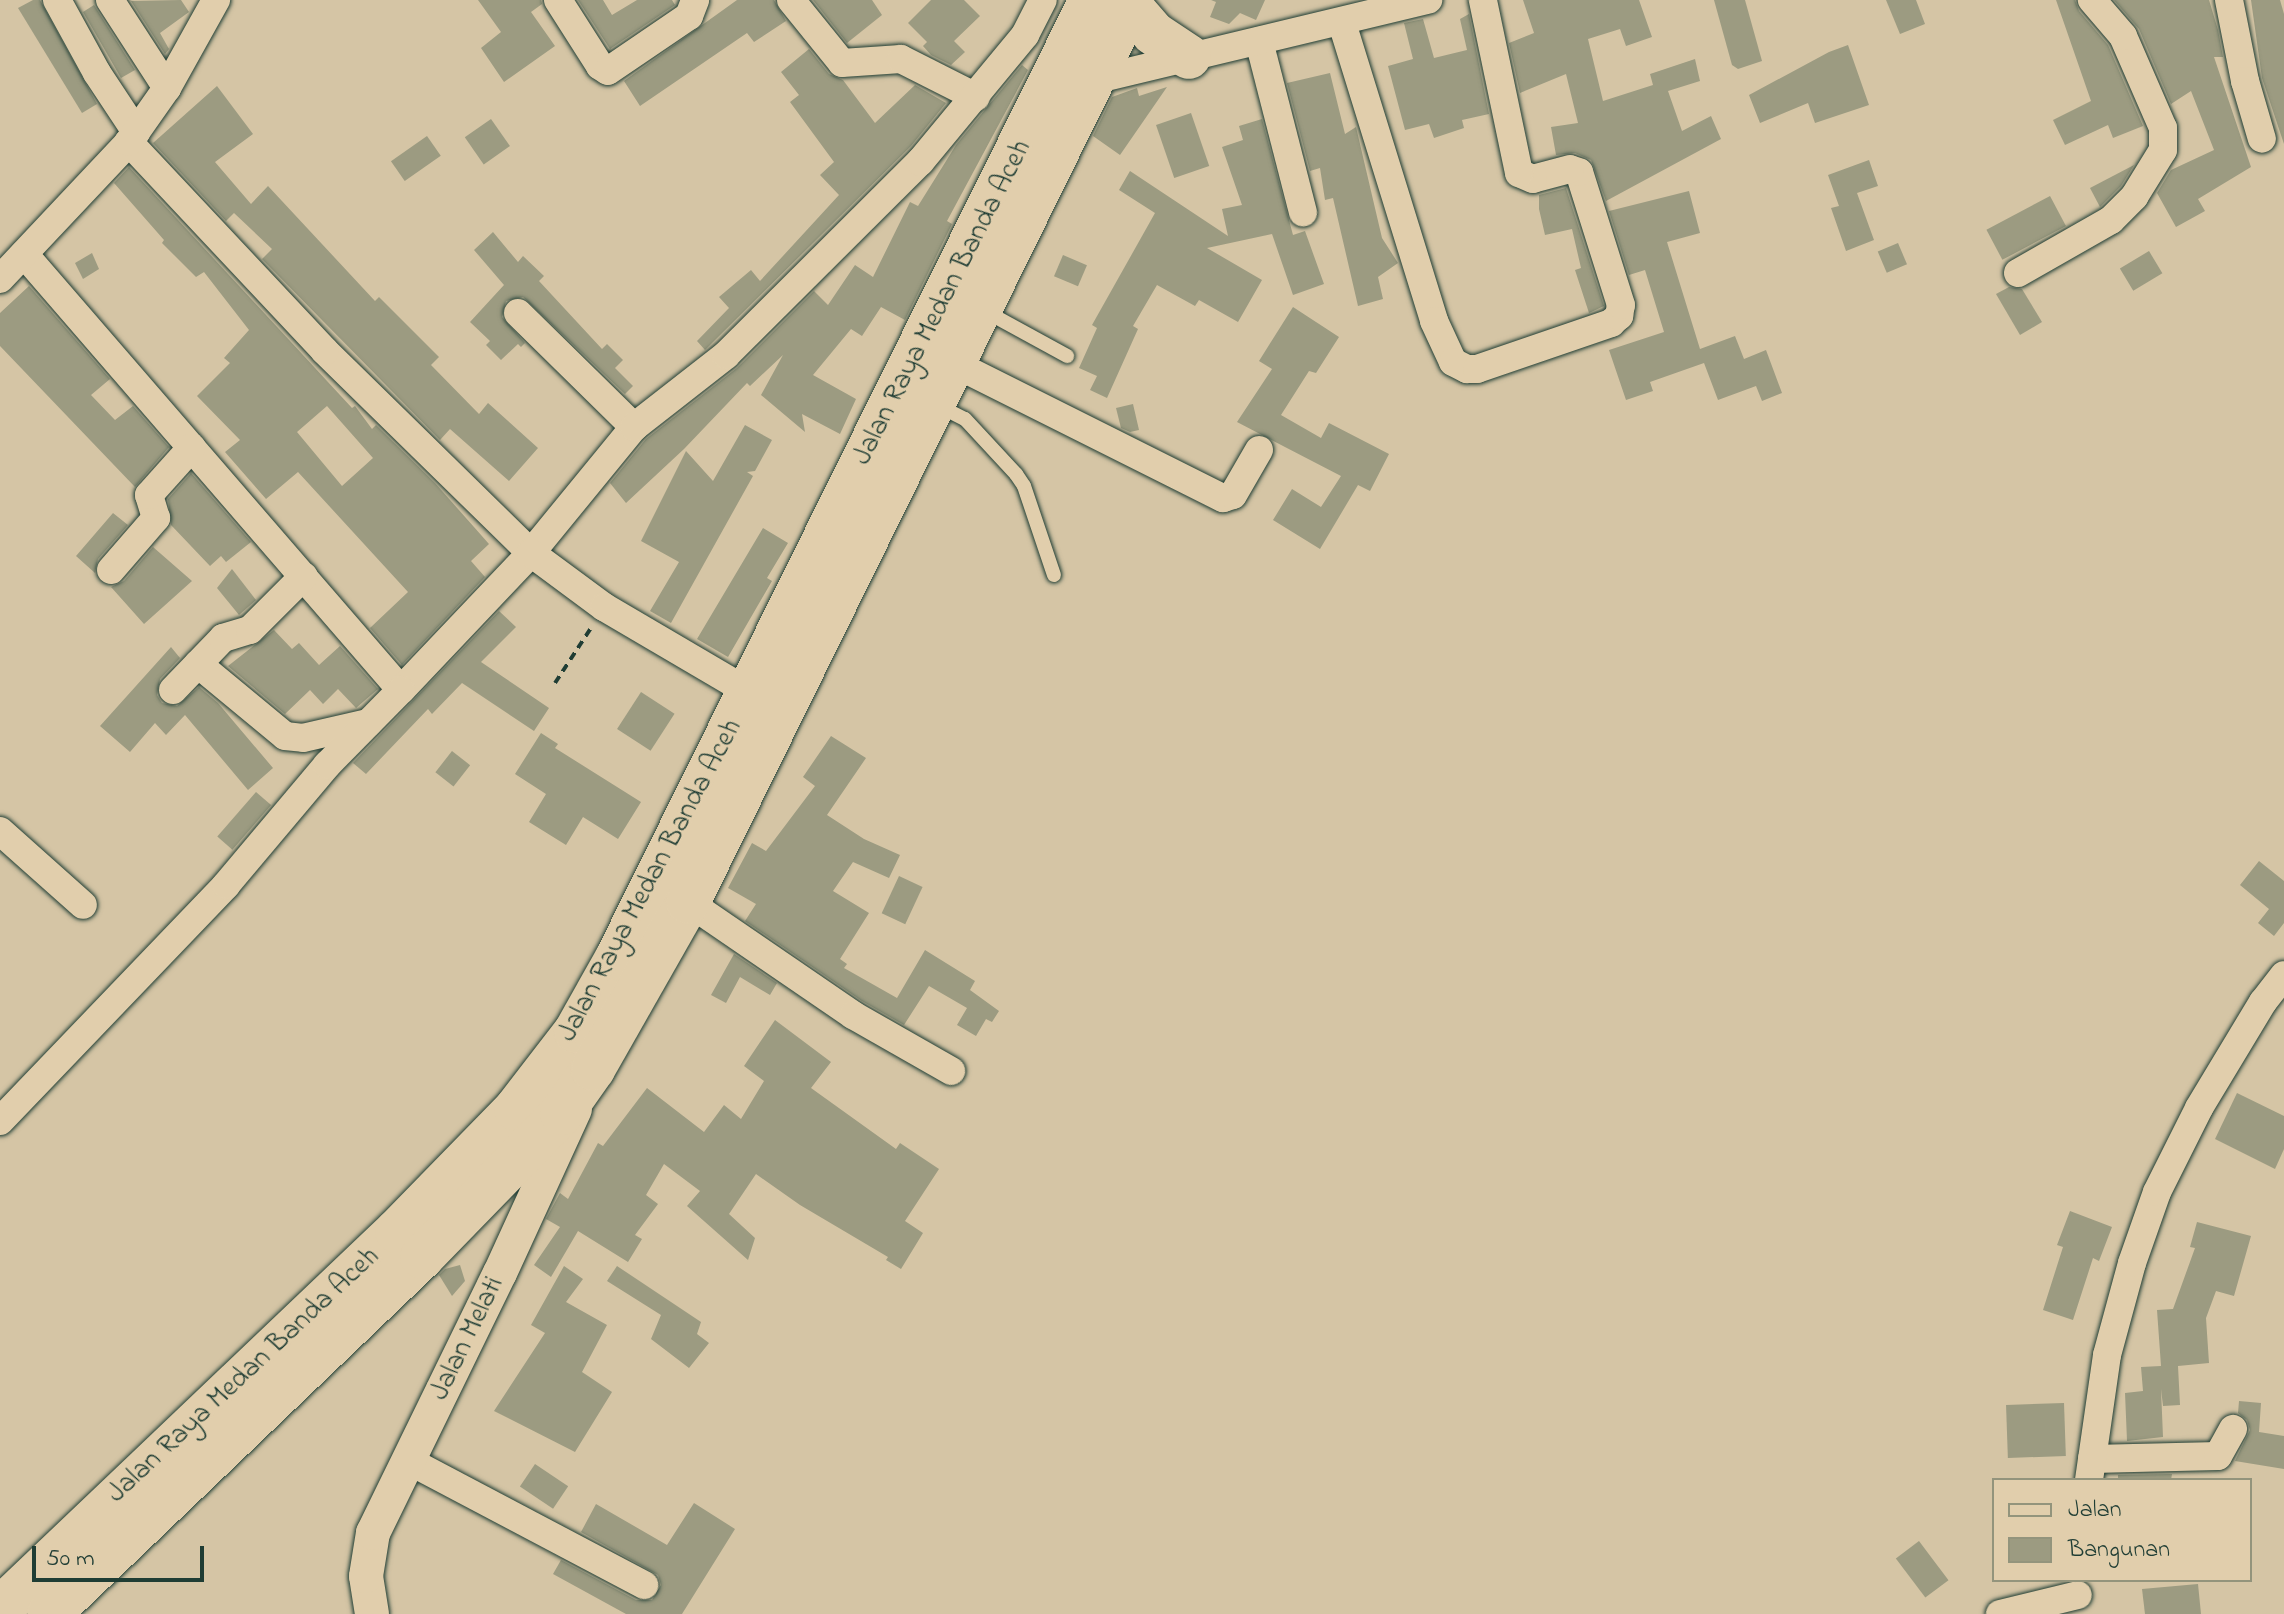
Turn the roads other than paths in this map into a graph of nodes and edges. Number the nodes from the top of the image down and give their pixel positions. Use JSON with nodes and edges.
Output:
{"nodes":[{"id":1,"x":57,"y":0,"type":"edge"},
{"id":2,"x":110,"y":0,"type":"edge"},
{"id":3,"x":216,"y":0,"type":"edge"},
{"id":4,"x":558,"y":0,"type":"edge"},
{"id":5,"x":695,"y":0,"type":"edge"},
{"id":6,"x":791,"y":0,"type":"edge"},
{"id":7,"x":1043,"y":0,"type":"edge"},
{"id":8,"x":1428,"y":0,"type":"edge"},
{"id":9,"x":1483,"y":0,"type":"edge"},
{"id":10,"x":2092,"y":0,"type":"edge"},
{"id":11,"x":2229,"y":0,"type":"edge"},
{"id":12,"x":1117,"y":2,"type":"edge"},
{"id":13,"x":1342,"y":23,"type":"junction"},
{"id":14,"x":1025,"y":35,"type":"junction"},
{"id":15,"x":1259,"y":41,"type":"junction"},
{"id":16,"x":1189,"y":57,"type":"junction"},
{"id":17,"x":1078,"y":68,"type":"junction"},
{"id":18,"x":167,"y":88,"type":"junction"},
{"id":19,"x":976,"y":97,"type":"junction"},
{"id":20,"x":133,"y":137,"type":"junction"},
{"id":21,"x":2262,"y":139,"type":"dead end"},
{"id":22,"x":1303,"y":212,"type":"dead end"},
{"id":23,"x":24,"y":254,"type":"junction"},
{"id":24,"x":2018,"y":273,"type":"dead end"},
{"id":25,"x":0,"y":279,"type":"edge"},
{"id":26,"x":979,"y":308,"type":"junction"},
{"id":27,"x":518,"y":313,"type":"dead end"},
{"id":28,"x":1067,"y":356,"type":"dead end"},
{"id":29,"x":953,"y":363,"type":"junction"},
{"id":30,"x":933,"y":403,"type":"junction"},
{"id":31,"x":634,"y":427,"type":"junction"},
{"id":32,"x":192,"y":447,"type":"junction"},
{"id":33,"x":1259,"y":450,"type":"dead end"},
{"id":34,"x":531,"y":553,"type":"junction"},
{"id":35,"x":111,"y":570,"type":"dead end"},
{"id":36,"x":1054,"y":575,"type":"dead end"},
{"id":37,"x":304,"y":576,"type":"junction"},
{"id":38,"x":198,"y":664,"type":"junction"},
{"id":39,"x":173,"y":690,"type":"dead end"},
{"id":40,"x":401,"y":690,"type":"junction"},
{"id":41,"x":749,"y":692,"type":"junction"},
{"id":42,"x":369,"y":723,"type":"junction"},
{"id":43,"x":0,"y":831,"type":"edge"},
{"id":44,"x":688,"y":902,"type":"junction"},
{"id":45,"x":83,"y":905,"type":"dead end"},
{"id":46,"x":2284,"y":975,"type":"edge"},
{"id":47,"x":593,"y":1069,"type":"junction"},
{"id":48,"x":951,"y":1071,"type":"dead end"},
{"id":49,"x":0,"y":1121,"type":"edge"},
{"id":50,"x":2233,"y":1429,"type":"dead end"},
{"id":51,"x":409,"y":1461,"type":"junction"},
{"id":52,"x":2090,"y":1470,"type":"edge"},
{"id":53,"x":644,"y":1585,"type":"dead end"},
{"id":54,"x":2078,"y":1596,"type":"edge"},
{"id":55,"x":7,"y":1609,"type":"edge"},
{"id":56,"x":49,"y":1614,"type":"edge"},
{"id":57,"x":372,"y":1614,"type":"edge"},
{"id":58,"x":2000,"y":1614,"type":"edge"}],
"edges":[{"from":1,"to":20,"type":"street"},
{"from":2,"to":18,"type":"street"},
{"from":3,"to":18,"type":"street"},
{"from":4,"to":5,"type":"street"},
{"from":6,"to":19,"type":"street"},
{"from":7,"to":14,"type":"street"},
{"from":8,"to":13,"type":"street"},
{"from":9,"to":13,"type":"street"},
{"from":10,"to":24,"type":"street"},
{"from":11,"to":21,"type":"street"},
{"from":12,"to":16,"type":"highway"},
{"from":12,"to":17,"type":"highway","name":"Jalan Raya Medan Banda Aceh"},
{"from":13,"to":15,"type":"street"},
{"from":14,"to":17,"type":"street"},
{"from":14,"to":19,"type":"street"},
{"from":15,"to":16,"type":"street"},
{"from":15,"to":22,"type":"street"},
{"from":16,"to":17,"type":"street"},
{"from":17,"to":26,"type":"highway","name":"Jalan Raya Medan Banda Aceh"},
{"from":17,"to":41,"type":"highway","name":"Jalan Raya Medan Banda Aceh"},
{"from":18,"to":20,"type":"street"},
{"from":19,"to":31,"type":"street"},
{"from":20,"to":23,"type":"street"},
{"from":20,"to":34,"type":"street"},
{"from":23,"to":25,"type":"street"},
{"from":23,"to":32,"type":"street"},
{"from":26,"to":28,"type":"lane"},
{"from":26,"to":29,"type":"highway","name":"Jalan Raya Medan Banda Aceh"},
{"from":27,"to":31,"type":"street"},
{"from":29,"to":30,"type":"highway","name":"Jalan Raya Medan Banda Aceh"},
{"from":29,"to":33,"type":"street"},
{"from":30,"to":36,"type":"lane"},
{"from":30,"to":44,"type":"highway","name":"Jalan Raya Medan Banda Aceh"},
{"from":31,"to":34,"type":"street"},
{"from":32,"to":35,"type":"street"},
{"from":32,"to":37,"type":"street"},
{"from":34,"to":40,"type":"street"},
{"from":34,"to":41,"type":"street"},
{"from":37,"to":38,"type":"street"},
{"from":37,"to":40,"type":"street"},
{"from":38,"to":39,"type":"street"},
{"from":38,"to":42,"type":"street"},
{"from":40,"to":42,"type":"street"},
{"from":41,"to":55,"type":"highway","name":"Jalan Raya Medan Banda Aceh"},
{"from":42,"to":49,"type":"street"},
{"from":43,"to":45,"type":"street"},
{"from":44,"to":47,"type":"highway","name":"Jalan Raya Medan Banda Aceh"},
{"from":44,"to":48,"type":"street"},
{"from":46,"to":52,"type":"street"},
{"from":47,"to":51,"type":"street","name":"Jalan Melati"},
{"from":47,"to":56,"type":"highway","name":"Jalan Raya Medan Banda Aceh"},
{"from":50,"to":52,"type":"street"},
{"from":51,"to":53,"type":"street"},
{"from":51,"to":57,"type":"street","name":"Jalan Melati"},
{"from":54,"to":58,"type":"street"}]}
